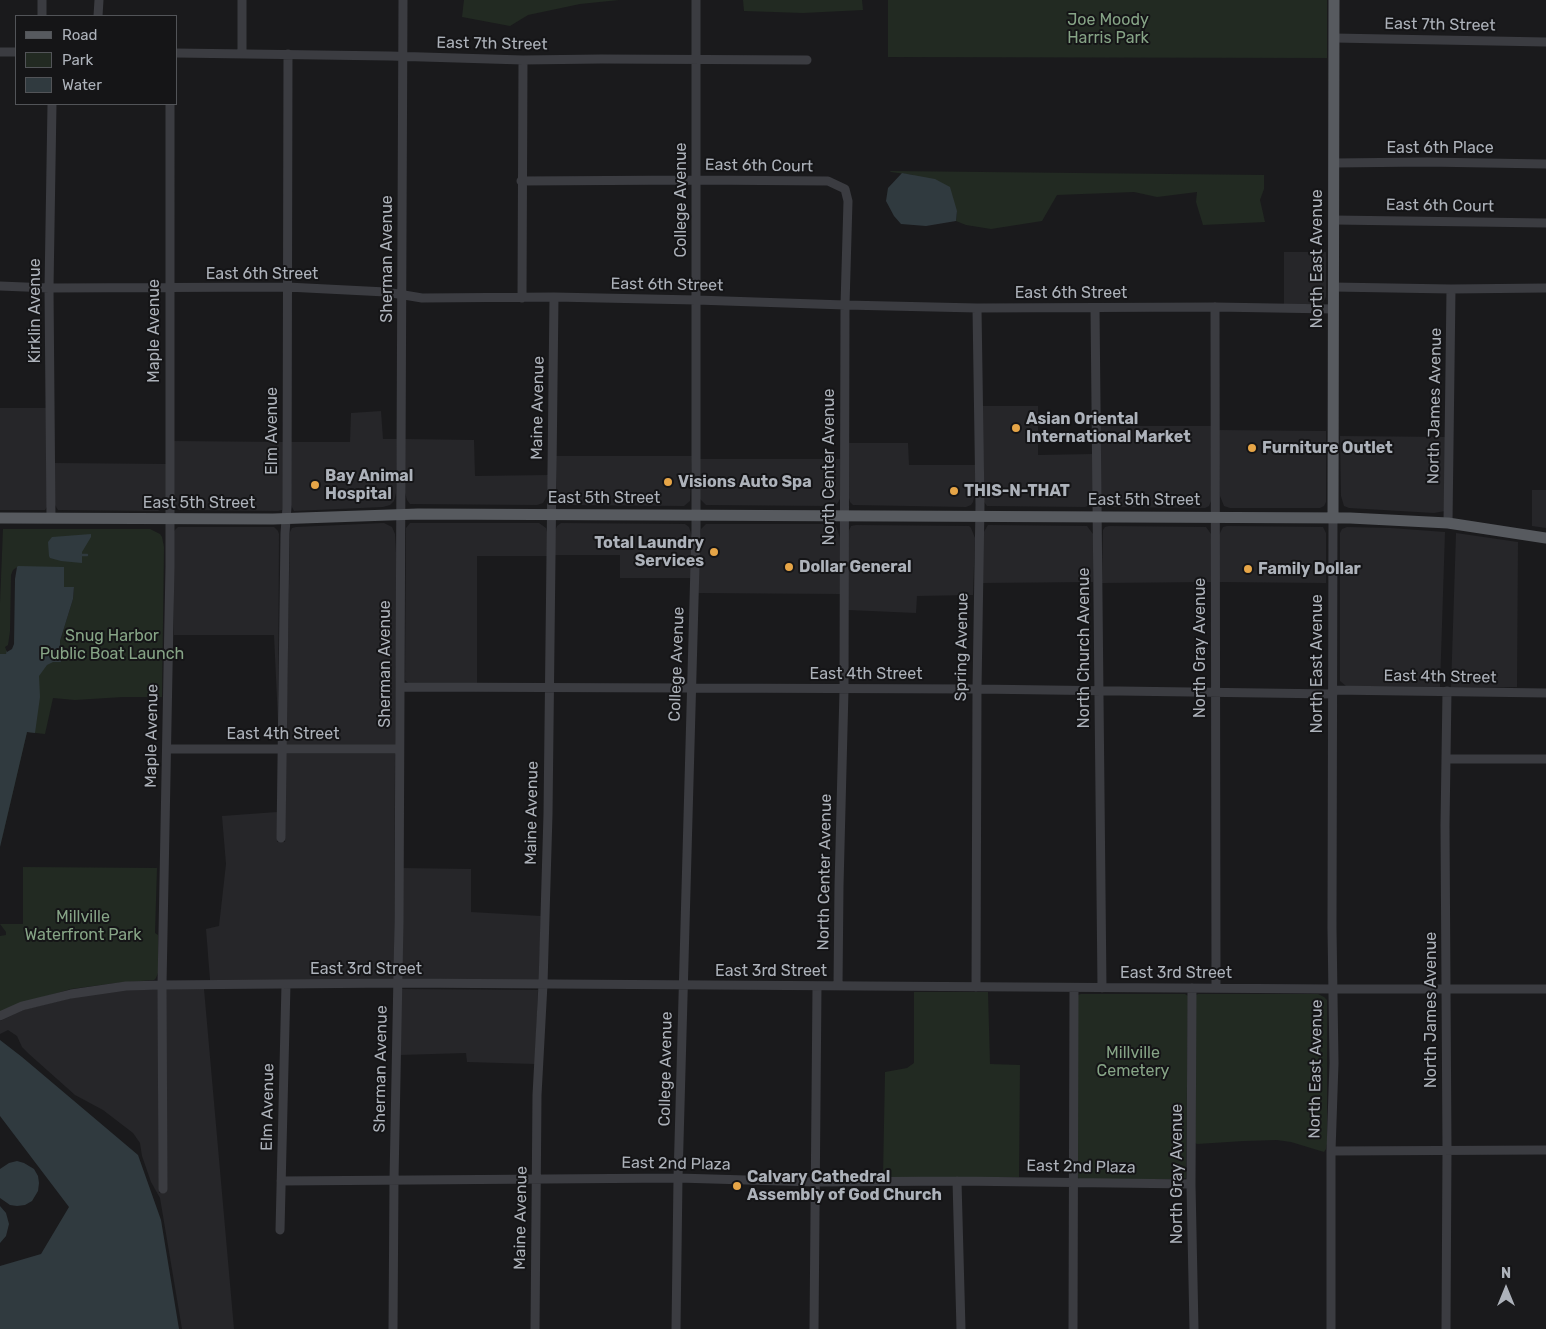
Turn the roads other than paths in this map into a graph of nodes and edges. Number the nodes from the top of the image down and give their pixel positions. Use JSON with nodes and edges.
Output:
{"nodes":[{"id":1,"x":42,"y":0,"type":"edge"},
{"id":2,"x":99,"y":0,"type":"edge"},
{"id":3,"x":242,"y":0,"type":"edge"},
{"id":4,"x":403,"y":0,"type":"edge"},
{"id":5,"x":696,"y":0,"type":"edge"},
{"id":6,"x":1334,"y":0,"type":"edge"},
{"id":7,"x":42,"y":15,"type":"edge"},
{"id":8,"x":98,"y":15,"type":"edge"},
{"id":9,"x":1334,"y":38,"type":"junction"},
{"id":10,"x":1546,"y":42,"type":"edge"},
{"id":11,"x":0,"y":52,"type":"edge"},
{"id":12,"x":15,"y":52,"type":"edge"},
{"id":13,"x":178,"y":53,"type":"edge"},
{"id":14,"x":242,"y":54,"type":"junction"},
{"id":15,"x":288,"y":54,"type":"junction"},
{"id":16,"x":403,"y":56,"type":"junction"},
{"id":17,"x":523,"y":60,"type":"junction"},
{"id":18,"x":807,"y":60,"type":"dead end"},
{"id":19,"x":696,"y":61,"type":"junction"},
{"id":20,"x":52,"y":105,"type":"edge"},
{"id":21,"x":170,"y":105,"type":"edge"},
{"id":22,"x":1334,"y":163,"type":"junction"},
{"id":23,"x":1546,"y":164,"type":"edge"},
{"id":24,"x":696,"y":180,"type":"junction"},
{"id":25,"x":522,"y":181,"type":"junction"},
{"id":26,"x":845,"y":189,"type":"joint"},
{"id":27,"x":1334,"y":220,"type":"junction"},
{"id":28,"x":1546,"y":222,"type":"edge"},
{"id":29,"x":0,"y":286,"type":"edge"},
{"id":30,"x":287,"y":287,"type":"junction"},
{"id":31,"x":1333,"y":287,"type":"junction"},
{"id":32,"x":49,"y":288,"type":"junction"},
{"id":33,"x":1546,"y":288,"type":"edge"},
{"id":34,"x":169,"y":289,"type":"junction"},
{"id":35,"x":1451,"y":289,"type":"junction"},
{"id":36,"x":402,"y":295,"type":"junction"},
{"id":37,"x":522,"y":298,"type":"junction"},
{"id":38,"x":554,"y":298,"type":"junction"},
{"id":39,"x":696,"y":300,"type":"junction"},
{"id":40,"x":845,"y":305,"type":"junction"},
{"id":41,"x":1215,"y":307,"type":"junction"},
{"id":42,"x":977,"y":308,"type":"junction"},
{"id":43,"x":1096,"y":308,"type":"junction"},
{"id":44,"x":1333,"y":309,"type":"junction"},
{"id":45,"x":400,"y":514,"type":"junction"},
{"id":46,"x":551,"y":514,"type":"junction"},
{"id":47,"x":696,"y":515,"type":"junction"},
{"id":48,"x":844,"y":515,"type":"junction"},
{"id":49,"x":979,"y":516,"type":"junction"},
{"id":50,"x":1097,"y":516,"type":"junction"},
{"id":51,"x":1215,"y":517,"type":"junction"},
{"id":52,"x":1333,"y":517,"type":"junction"},
{"id":53,"x":0,"y":518,"type":"edge"},
{"id":54,"x":52,"y":518,"type":"junction"},
{"id":55,"x":170,"y":519,"type":"junction"},
{"id":56,"x":286,"y":519,"type":"junction"},
{"id":57,"x":1448,"y":523,"type":"junction"},
{"id":58,"x":1546,"y":538,"type":"edge"},
{"id":59,"x":400,"y":687,"type":"junction"},
{"id":60,"x":692,"y":688,"type":"junction"},
{"id":61,"x":548,"y":689,"type":"junction"},
{"id":62,"x":844,"y":690,"type":"junction"},
{"id":63,"x":977,"y":690,"type":"junction"},
{"id":64,"x":1099,"y":691,"type":"junction"},
{"id":65,"x":1215,"y":691,"type":"junction"},
{"id":66,"x":1447,"y":691,"type":"junction"},
{"id":67,"x":1333,"y":692,"type":"junction"},
{"id":68,"x":1546,"y":694,"type":"edge"},
{"id":69,"x":167,"y":748,"type":"junction"},
{"id":70,"x":282,"y":749,"type":"junction"},
{"id":71,"x":399,"y":749,"type":"junction"},
{"id":72,"x":1446,"y":759,"type":"junction"},
{"id":73,"x":1546,"y":759,"type":"edge"},
{"id":74,"x":281,"y":838,"type":"dead end"},
{"id":75,"x":398,"y":983,"type":"junction"},
{"id":76,"x":286,"y":984,"type":"junction"},
{"id":77,"x":543,"y":984,"type":"junction"},
{"id":78,"x":162,"y":985,"type":"junction"},
{"id":79,"x":683,"y":985,"type":"junction"},
{"id":80,"x":817,"y":986,"type":"junction"},
{"id":81,"x":838,"y":986,"type":"junction"},
{"id":82,"x":976,"y":987,"type":"junction"},
{"id":83,"x":1074,"y":988,"type":"junction"},
{"id":84,"x":1102,"y":988,"type":"junction"},
{"id":85,"x":1192,"y":988,"type":"junction"},
{"id":86,"x":1216,"y":988,"type":"junction"},
{"id":87,"x":1333,"y":989,"type":"junction"},
{"id":88,"x":1446,"y":989,"type":"junction"},
{"id":89,"x":1546,"y":989,"type":"edge"},
{"id":90,"x":0,"y":1016,"type":"edge"},
{"id":91,"x":1447,"y":1150,"type":"junction"},
{"id":92,"x":1546,"y":1150,"type":"edge"},
{"id":93,"x":1331,"y":1151,"type":"junction"},
{"id":94,"x":536,"y":1178,"type":"junction"},
{"id":95,"x":678,"y":1178,"type":"junction"},
{"id":96,"x":281,"y":1180,"type":"junction"},
{"id":97,"x":394,"y":1180,"type":"junction"},
{"id":98,"x":957,"y":1181,"type":"junction"},
{"id":99,"x":815,"y":1182,"type":"junction"},
{"id":100,"x":1074,"y":1182,"type":"junction"},
{"id":101,"x":1191,"y":1184,"type":"junction"},
{"id":102,"x":163,"y":1189,"type":"dead end"},
{"id":103,"x":280,"y":1230,"type":"dead end"},
{"id":104,"x":393,"y":1329,"type":"edge"},
{"id":105,"x":535,"y":1329,"type":"edge"},
{"id":106,"x":676,"y":1329,"type":"edge"},
{"id":107,"x":814,"y":1329,"type":"edge"},
{"id":108,"x":960,"y":1329,"type":"edge"},
{"id":109,"x":1073,"y":1329,"type":"edge"},
{"id":110,"x":1194,"y":1329,"type":"edge"},
{"id":111,"x":1330,"y":1329,"type":"edge"},
{"id":112,"x":1446,"y":1329,"type":"edge"}],
"edges":[{"from":1,"to":7,"type":"street"},
{"from":2,"to":8,"type":"street"},
{"from":3,"to":14,"type":"street"},
{"from":4,"to":16,"type":"street","name":"Sherman Avenue"},
{"from":5,"to":19,"type":"street","name":"College Avenue"},
{"from":6,"to":9,"type":"main road","name":"North East Avenue"},
{"from":9,"to":10,"type":"street","name":"East 7th Street"},
{"from":9,"to":22,"type":"main road","name":"North East Avenue"},
{"from":11,"to":12,"type":"street"},
{"from":13,"to":14,"type":"street","name":"East 7th Street"},
{"from":14,"to":15,"type":"street","name":"East 7th Street"},
{"from":15,"to":16,"type":"street","name":"East 7th Street"},
{"from":15,"to":30,"type":"street","name":"Elm Avenue"},
{"from":16,"to":17,"type":"street","name":"East 7th Street"},
{"from":16,"to":36,"type":"street","name":"Sherman Avenue"},
{"from":17,"to":19,"type":"street","name":"East 7th Street"},
{"from":17,"to":25,"type":"street"},
{"from":18,"to":19,"type":"street","name":"East 7th Street"},
{"from":19,"to":24,"type":"street","name":"College Avenue"},
{"from":20,"to":32,"type":"street","name":"Kirklin Avenue"},
{"from":21,"to":34,"type":"street","name":"Maple Avenue"},
{"from":22,"to":23,"type":"street","name":"East 6th Place"},
{"from":22,"to":27,"type":"main road","name":"North East Avenue"},
{"from":24,"to":25,"type":"street","name":"East 6th Court"},
{"from":24,"to":26,"type":"street","name":"East 6th Court"},
{"from":24,"to":39,"type":"street","name":"College Avenue"},
{"from":25,"to":37,"type":"street"},
{"from":26,"to":40,"type":"street","name":"North Center Avenue"},
{"from":27,"to":28,"type":"street","name":"East 6th Court"},
{"from":27,"to":31,"type":"main road","name":"North East Avenue"},
{"from":29,"to":32,"type":"street","name":"East 6th Street"},
{"from":30,"to":34,"type":"street","name":"East 6th Street"},
{"from":30,"to":36,"type":"street","name":"East 6th Street"},
{"from":30,"to":56,"type":"street","name":"Elm Avenue"},
{"from":31,"to":35,"type":"street"},
{"from":31,"to":44,"type":"main road","name":"North East Avenue"},
{"from":32,"to":34,"type":"street","name":"East 6th Street"},
{"from":32,"to":54,"type":"street","name":"Kirklin Avenue"},
{"from":33,"to":35,"type":"street"},
{"from":34,"to":55,"type":"street","name":"Maple Avenue"},
{"from":35,"to":57,"type":"street","name":"North James Avenue"},
{"from":36,"to":37,"type":"street","name":"East 6th Street"},
{"from":36,"to":45,"type":"street","name":"Sherman Avenue"},
{"from":37,"to":38,"type":"street","name":"East 6th Street"},
{"from":38,"to":39,"type":"street","name":"East 6th Street"},
{"from":38,"to":46,"type":"street","name":"Maine Avenue"},
{"from":39,"to":40,"type":"street","name":"East 6th Street"},
{"from":39,"to":47,"type":"street","name":"College Avenue"},
{"from":40,"to":42,"type":"street","name":"East 6th Street"},
{"from":40,"to":48,"type":"street","name":"North Center Avenue"},
{"from":41,"to":43,"type":"street","name":"East 6th Street"},
{"from":41,"to":44,"type":"street","name":"East 6th Street"},
{"from":41,"to":51,"type":"street","name":"North Gray Avenue"},
{"from":42,"to":43,"type":"street","name":"East 6th Street"},
{"from":42,"to":49,"type":"street","name":"Spring Avenue"},
{"from":43,"to":50,"type":"street","name":"North Church Avenue"},
{"from":44,"to":52,"type":"main road","name":"North East Avenue"},
{"from":45,"to":46,"type":"main road","name":"East 5th Street"},
{"from":45,"to":56,"type":"main road","name":"East 5th Street"},
{"from":45,"to":59,"type":"street","name":"Sherman Avenue"},
{"from":46,"to":47,"type":"main road","name":"East 5th Street"},
{"from":46,"to":61,"type":"street","name":"Maine Avenue"},
{"from":47,"to":48,"type":"main road","name":"East 5th Street"},
{"from":47,"to":60,"type":"street","name":"College Avenue"},
{"from":48,"to":49,"type":"main road","name":"East 5th Street"},
{"from":48,"to":62,"type":"street","name":"North Center Avenue"},
{"from":49,"to":50,"type":"main road","name":"East 5th Street"},
{"from":49,"to":63,"type":"street","name":"Spring Avenue"},
{"from":50,"to":51,"type":"main road","name":"East 5th Street"},
{"from":50,"to":64,"type":"street","name":"North Church Avenue"},
{"from":51,"to":52,"type":"main road","name":"East 5th Street"},
{"from":51,"to":65,"type":"street","name":"North Gray Avenue"},
{"from":52,"to":57,"type":"main road","name":"East 5th Street"},
{"from":52,"to":67,"type":"street","name":"North East Avenue"},
{"from":53,"to":54,"type":"main road","name":"East 5th Street"},
{"from":54,"to":55,"type":"main road","name":"East 5th Street"},
{"from":55,"to":56,"type":"main road","name":"East 5th Street"},
{"from":55,"to":69,"type":"street","name":"Maple Avenue"},
{"from":56,"to":70,"type":"street","name":"Elm Avenue"},
{"from":57,"to":58,"type":"main road","name":"East 5th Street"},
{"from":59,"to":61,"type":"street","name":"East 4th Street"},
{"from":59,"to":71,"type":"street","name":"Sherman Avenue"},
{"from":60,"to":61,"type":"street","name":"East 4th Street"},
{"from":60,"to":62,"type":"street","name":"East 4th Street"},
{"from":60,"to":79,"type":"street","name":"College Avenue"},
{"from":61,"to":77,"type":"street","name":"Maine Avenue"},
{"from":62,"to":63,"type":"street","name":"East 4th Street"},
{"from":62,"to":81,"type":"street","name":"North Center Avenue"},
{"from":63,"to":64,"type":"street","name":"East 4th Street"},
{"from":63,"to":82,"type":"street","name":"Spring Avenue"},
{"from":64,"to":65,"type":"street","name":"East 4th Street"},
{"from":64,"to":84,"type":"street","name":"North Church Avenue"},
{"from":65,"to":67,"type":"street","name":"East 4th Street"},
{"from":65,"to":86,"type":"street","name":"North Gray Avenue"},
{"from":66,"to":67,"type":"street","name":"East 4th Street"},
{"from":66,"to":68,"type":"street","name":"East 4th Street"},
{"from":66,"to":72,"type":"street","name":"North James Avenue"},
{"from":67,"to":87,"type":"street","name":"North East Avenue"},
{"from":69,"to":70,"type":"street","name":"East 4th Street"},
{"from":69,"to":78,"type":"street","name":"Maple Avenue"},
{"from":70,"to":71,"type":"street","name":"East 4th Street"},
{"from":70,"to":74,"type":"street","name":"Elm Avenue"},
{"from":71,"to":75,"type":"street","name":"Sherman Avenue"},
{"from":72,"to":73,"type":"street"},
{"from":72,"to":88,"type":"street","name":"North James Avenue"},
{"from":75,"to":76,"type":"street","name":"East 3rd Street"},
{"from":75,"to":77,"type":"street","name":"East 3rd Street"},
{"from":75,"to":97,"type":"street","name":"Sherman Avenue"},
{"from":76,"to":78,"type":"street","name":"East 3rd Street"},
{"from":76,"to":96,"type":"street","name":"Elm Avenue"},
{"from":77,"to":79,"type":"street","name":"East 3rd Street"},
{"from":77,"to":94,"type":"street","name":"Maine Avenue"},
{"from":78,"to":90,"type":"street","name":"East 3rd Street"},
{"from":78,"to":102,"type":"street","name":"Maple Avenue"},
{"from":79,"to":80,"type":"street","name":"East 3rd Street"},
{"from":79,"to":95,"type":"street","name":"College Avenue"},
{"from":80,"to":81,"type":"street","name":"East 3rd Street"},
{"from":80,"to":99,"type":"street"},
{"from":81,"to":82,"type":"street","name":"East 3rd Street"},
{"from":82,"to":83,"type":"street","name":"East 3rd Street"},
{"from":83,"to":84,"type":"street","name":"East 3rd Street"},
{"from":83,"to":100,"type":"street"},
{"from":84,"to":85,"type":"street","name":"East 3rd Street"},
{"from":85,"to":86,"type":"street","name":"East 3rd Street"},
{"from":85,"to":101,"type":"street","name":"North Gray Avenue"},
{"from":86,"to":87,"type":"street","name":"East 3rd Street"},
{"from":87,"to":88,"type":"street","name":"East 3rd Street"},
{"from":87,"to":93,"type":"street","name":"North East Avenue"},
{"from":88,"to":89,"type":"street","name":"East 3rd Street"},
{"from":88,"to":91,"type":"street","name":"North James Avenue"},
{"from":91,"to":92,"type":"street"},
{"from":91,"to":93,"type":"street"},
{"from":91,"to":112,"type":"street","name":"North James Avenue"},
{"from":93,"to":111,"type":"street","name":"North East Avenue"},
{"from":94,"to":95,"type":"street","name":"East 2nd Plaza"},
{"from":94,"to":97,"type":"street","name":"East 2nd Plaza"},
{"from":94,"to":105,"type":"street","name":"Maine Avenue"},
{"from":95,"to":99,"type":"street","name":"East 2nd Plaza"},
{"from":95,"to":106,"type":"street","name":"College Avenue"},
{"from":96,"to":97,"type":"street","name":"East 2nd Plaza"},
{"from":96,"to":103,"type":"street","name":"Elm Avenue"},
{"from":97,"to":104,"type":"street","name":"Sherman Avenue"},
{"from":98,"to":99,"type":"street","name":"East 2nd Plaza"},
{"from":98,"to":100,"type":"street","name":"East 2nd Plaza"},
{"from":98,"to":108,"type":"street"},
{"from":99,"to":107,"type":"street"},
{"from":100,"to":101,"type":"street","name":"East 2nd Plaza"},
{"from":100,"to":109,"type":"street"},
{"from":101,"to":110,"type":"street","name":"North Gray Avenue"}]}
